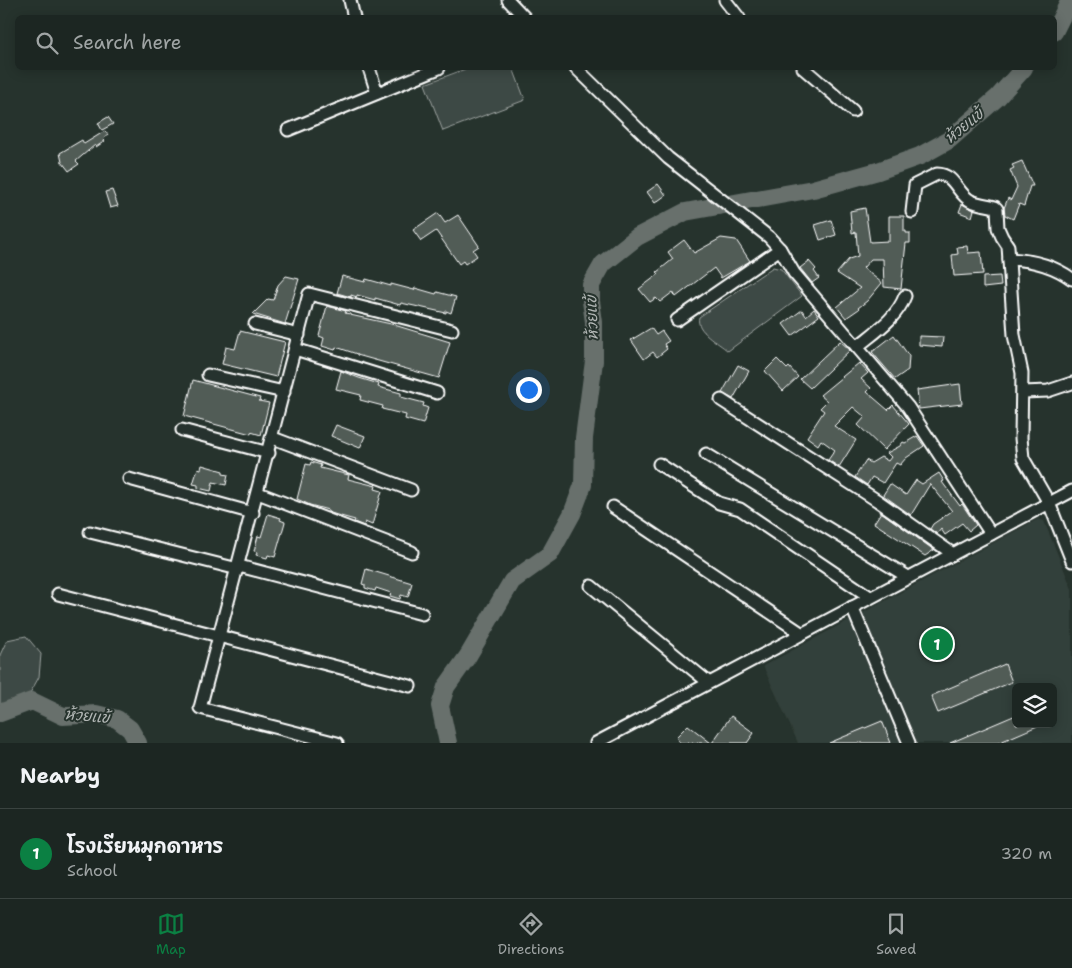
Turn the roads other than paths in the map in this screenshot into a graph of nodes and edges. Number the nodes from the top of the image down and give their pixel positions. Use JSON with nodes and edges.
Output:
{"nodes":[{"id":1,"x":350,"y":0,"type":"edge"},
{"id":2,"x":508,"y":0,"type":"edge"},
{"id":3,"x":725,"y":0,"type":"edge"},
{"id":4,"x":353,"y":15,"type":"edge"},
{"id":5,"x":522,"y":15,"type":"edge"},
{"id":6,"x":737,"y":15,"type":"edge"},
{"id":7,"x":370,"y":70,"type":"edge"},
{"id":8,"x":434,"y":70,"type":"edge"},
{"id":9,"x":578,"y":70,"type":"edge"},
{"id":10,"x":805,"y":70,"type":"edge"},
{"id":11,"x":377,"y":93,"type":"junction"},
{"id":12,"x":853,"y":111,"type":"dead end"},
{"id":13,"x":288,"y":130,"type":"dead end"},
{"id":14,"x":912,"y":212,"type":"dead end"},
{"id":15,"x":780,"y":249,"type":"junction"},
{"id":16,"x":1009,"y":259,"type":"junction"},
{"id":17,"x":1072,"y":279,"type":"edge"},
{"id":18,"x":905,"y":296,"type":"dead end"},
{"id":19,"x":677,"y":320,"type":"dead end"},
{"id":20,"x":255,"y":324,"type":"dead end"},
{"id":21,"x":452,"y":330,"type":"dead end"},
{"id":22,"x":299,"y":335,"type":"junction"},
{"id":23,"x":857,"y":348,"type":"junction"},
{"id":24,"x":296,"y":349,"type":"junction"},
{"id":25,"x":208,"y":374,"type":"dead end"},
{"id":26,"x":1072,"y":383,"type":"edge"},
{"id":27,"x":284,"y":392,"type":"junction"},
{"id":28,"x":1023,"y":392,"type":"junction"},
{"id":29,"x":437,"y":393,"type":"dead end"},
{"id":30,"x":721,"y":400,"type":"dead end"},
{"id":31,"x":182,"y":430,"type":"dead end"},
{"id":32,"x":273,"y":438,"type":"junction"},
{"id":33,"x":269,"y":452,"type":"junction"},
{"id":34,"x":706,"y":454,"type":"dead end"},
{"id":35,"x":660,"y":464,"type":"dead end"},
{"id":36,"x":129,"y":479,"type":"dead end"},
{"id":37,"x":411,"y":490,"type":"dead end"},
{"id":38,"x":1072,"y":491,"type":"edge"},
{"id":39,"x":258,"y":493,"type":"junction"},
{"id":40,"x":1049,"y":503,"type":"junction"},
{"id":41,"x":613,"y":507,"type":"dead end"},
{"id":42,"x":253,"y":512,"type":"junction"},
{"id":43,"x":90,"y":532,"type":"dead end"},
{"id":44,"x":991,"y":534,"type":"junction"},
{"id":45,"x":412,"y":552,"type":"dead end"},
{"id":46,"x":953,"y":554,"type":"junction"},
{"id":47,"x":1072,"y":560,"type":"edge"},
{"id":48,"x":238,"y":567,"type":"junction"},
{"id":49,"x":908,"y":578,"type":"junction"},
{"id":50,"x":591,"y":586,"type":"dead end"},
{"id":51,"x":58,"y":594,"type":"dead end"},
{"id":52,"x":870,"y":597,"type":"junction"},
{"id":53,"x":852,"y":606,"type":"junction"},
{"id":54,"x":422,"y":614,"type":"dead end"},
{"id":55,"x":801,"y":633,"type":"junction"},
{"id":56,"x":220,"y":636,"type":"junction"},
{"id":57,"x":708,"y":682,"type":"junction"},
{"id":58,"x":410,"y":686,"type":"dead end"},
{"id":59,"x":337,"y":743,"type":"edge"},
{"id":60,"x":596,"y":743,"type":"edge"},
{"id":61,"x":909,"y":743,"type":"edge"}],
"edges":[{"from":1,"to":4,"type":"street"},
{"from":2,"to":5,"type":"street"},
{"from":3,"to":6,"type":"street"},
{"from":7,"to":11,"type":"street"},
{"from":8,"to":11,"type":"street"},
{"from":9,"to":15,"type":"street"},
{"from":10,"to":12,"type":"street"},
{"from":11,"to":13,"type":"street"},
{"from":14,"to":16,"type":"street"},
{"from":15,"to":19,"type":"street"},
{"from":15,"to":23,"type":"street"},
{"from":16,"to":17,"type":"street"},
{"from":16,"to":28,"type":"street"},
{"from":18,"to":23,"type":"street"},
{"from":20,"to":22,"type":"street"},
{"from":21,"to":22,"type":"street"},
{"from":22,"to":24,"type":"street"},
{"from":23,"to":44,"type":"street"},
{"from":24,"to":27,"type":"street"},
{"from":24,"to":29,"type":"street"},
{"from":25,"to":27,"type":"street"},
{"from":26,"to":28,"type":"street"},
{"from":27,"to":32,"type":"street"},
{"from":28,"to":40,"type":"street"},
{"from":30,"to":46,"type":"street"},
{"from":31,"to":33,"type":"street"},
{"from":32,"to":33,"type":"street"},
{"from":32,"to":37,"type":"street"},
{"from":33,"to":39,"type":"street"},
{"from":34,"to":49,"type":"street"},
{"from":35,"to":52,"type":"street"},
{"from":36,"to":42,"type":"street"},
{"from":38,"to":40,"type":"street"},
{"from":39,"to":42,"type":"street"},
{"from":39,"to":45,"type":"street"},
{"from":40,"to":44,"type":"street"},
{"from":40,"to":47,"type":"street"},
{"from":41,"to":55,"type":"street"},
{"from":42,"to":48,"type":"street"},
{"from":43,"to":48,"type":"street"},
{"from":44,"to":46,"type":"street"},
{"from":46,"to":49,"type":"street"},
{"from":48,"to":54,"type":"street"},
{"from":48,"to":56,"type":"street"},
{"from":49,"to":52,"type":"street"},
{"from":50,"to":57,"type":"street"},
{"from":51,"to":56,"type":"street"},
{"from":52,"to":53,"type":"street"},
{"from":53,"to":55,"type":"street"},
{"from":53,"to":61,"type":"street"},
{"from":55,"to":57,"type":"street"},
{"from":56,"to":58,"type":"street"},
{"from":56,"to":59,"type":"street"},
{"from":57,"to":60,"type":"street"}]}
